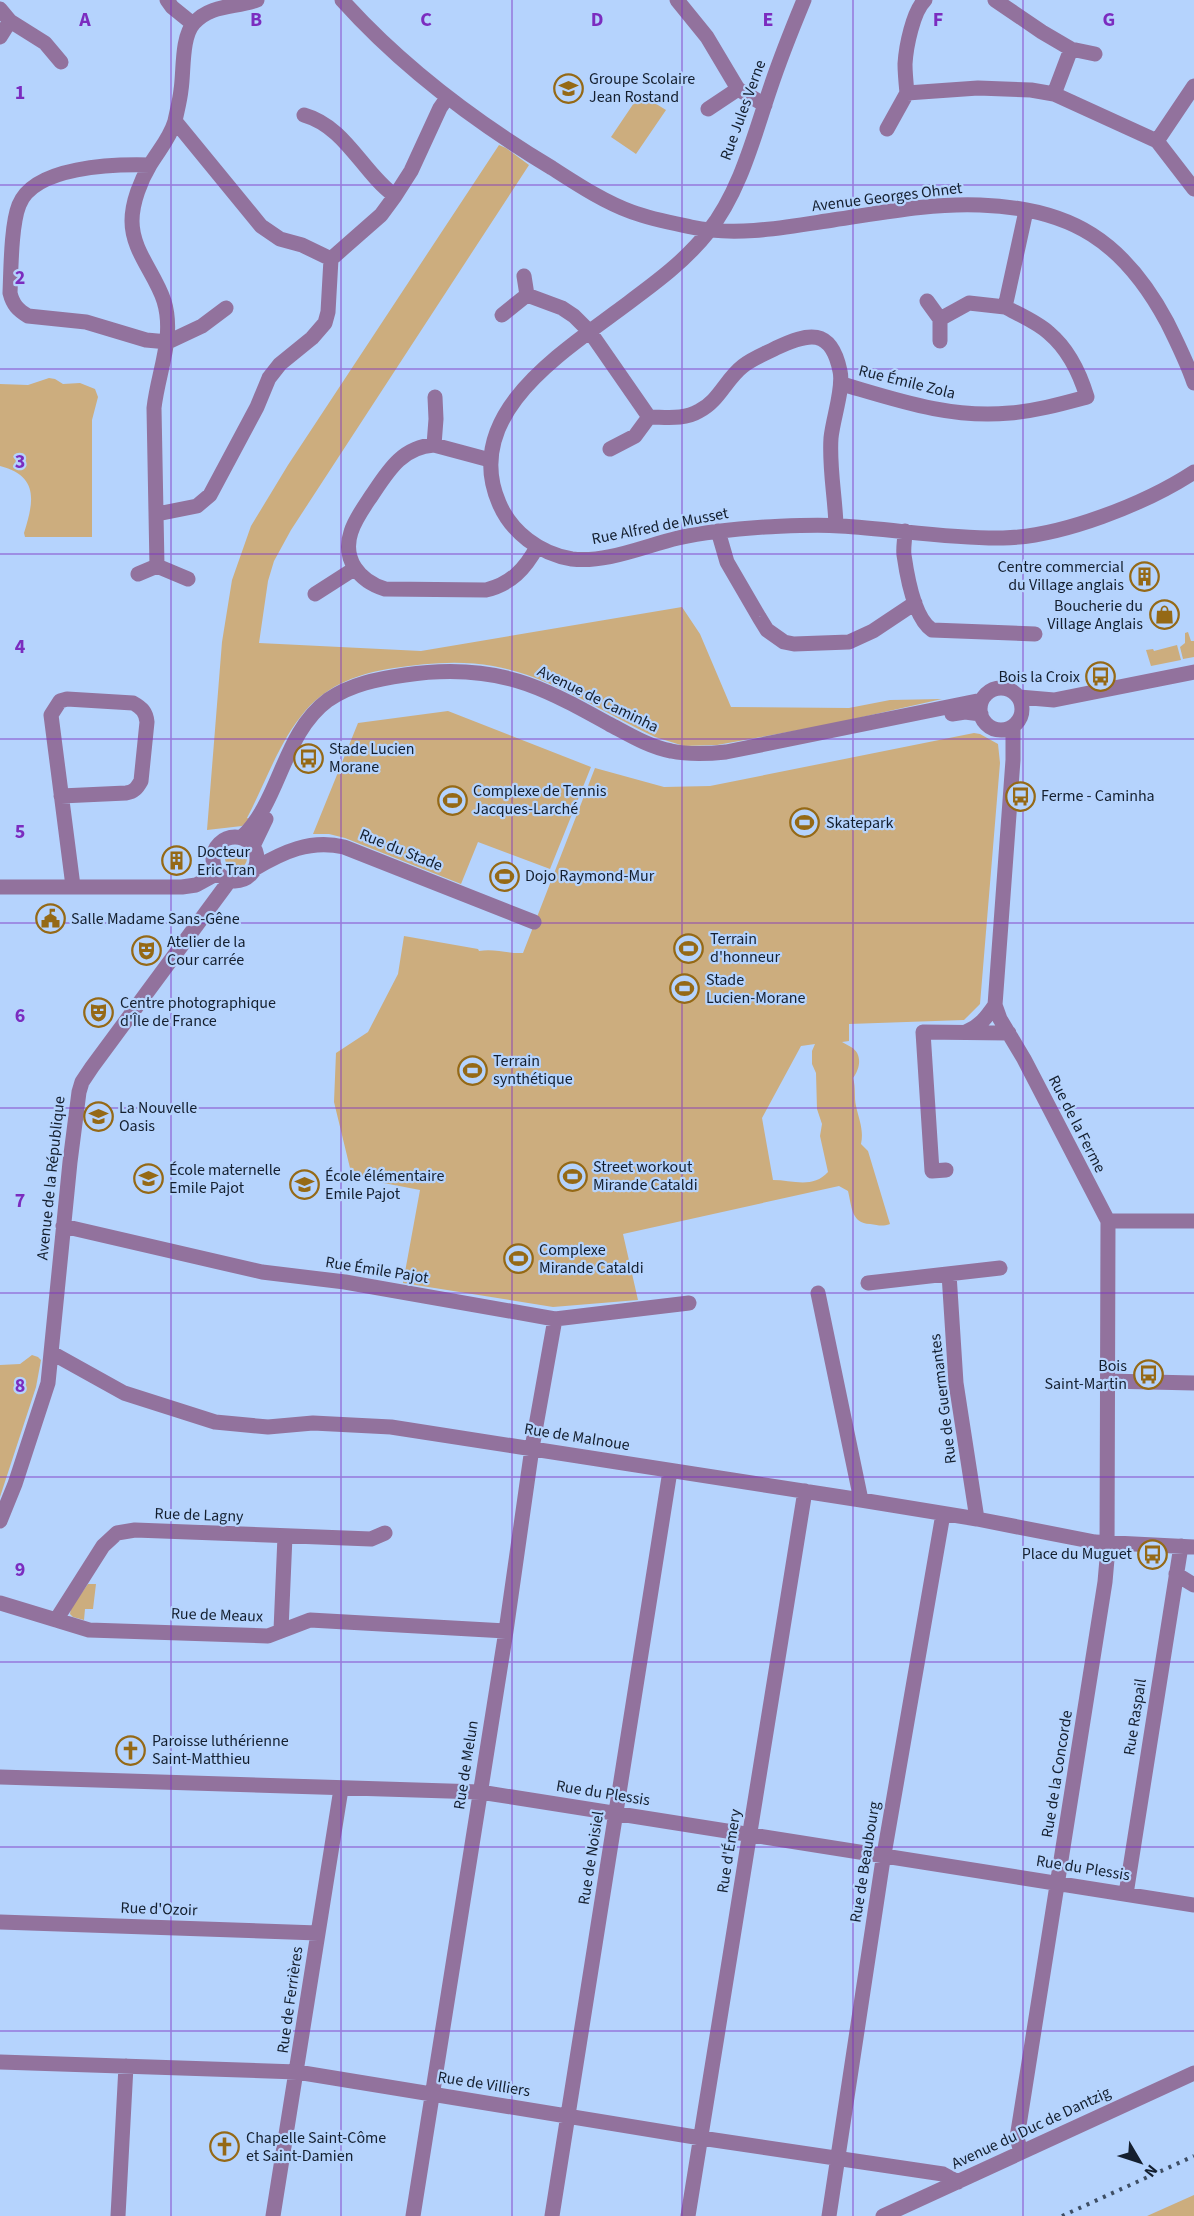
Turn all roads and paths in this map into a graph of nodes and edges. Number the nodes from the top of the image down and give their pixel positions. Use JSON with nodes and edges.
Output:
{"nodes":[{"id":1,"x":167,"y":0,"type":"edge"},
{"id":2,"x":257,"y":0,"type":"edge"},
{"id":3,"x":342,"y":0,"type":"edge"},
{"id":4,"x":677,"y":0,"type":"edge"},
{"id":5,"x":804,"y":0,"type":"edge"},
{"id":6,"x":925,"y":0,"type":"edge"},
{"id":7,"x":995,"y":0,"type":"edge"},
{"id":8,"x":5,"y":15,"type":"edge"},
{"id":9,"x":193,"y":24,"type":"junction"},
{"id":10,"x":0,"y":37,"type":"edge"},
{"id":11,"x":1071,"y":49,"type":"junction"},
{"id":12,"x":1095,"y":54,"type":"dead end"},
{"id":13,"x":61,"y":62,"type":"dead end"},
{"id":14,"x":1194,"y":87,"type":"edge"},
{"id":15,"x":738,"y":89,"type":"junction"},
{"id":16,"x":907,"y":93,"type":"junction"},
{"id":17,"x":1054,"y":94,"type":"junction"},
{"id":18,"x":447,"y":98,"type":"junction"},
{"id":19,"x":765,"y":105,"type":"junction"},
{"id":20,"x":708,"y":110,"type":"dead end"},
{"id":21,"x":304,"y":116,"type":"dead end"},
{"id":22,"x":175,"y":121,"type":"junction"},
{"id":23,"x":887,"y":129,"type":"dead end"},
{"id":24,"x":1157,"y":141,"type":"junction"},
{"id":25,"x":150,"y":165,"type":"junction"},
{"id":26,"x":1194,"y":189,"type":"edge"},
{"id":27,"x":395,"y":196,"type":"junction"},
{"id":28,"x":727,"y":200,"type":"junction"},
{"id":29,"x":1026,"y":211,"type":"junction"},
{"id":30,"x":674,"y":223,"type":"junction"},
{"id":31,"x":710,"y":230,"type":"junction"},
{"id":32,"x":751,"y":230,"type":"junction"},
{"id":33,"x":683,"y":258,"type":"junction"},
{"id":34,"x":332,"y":259,"type":"junction"},
{"id":35,"x":524,"y":276,"type":"dead end"},
{"id":36,"x":527,"y":295,"type":"junction"},
{"id":37,"x":927,"y":301,"type":"dead end"},
{"id":38,"x":1005,"y":307,"type":"junction"},
{"id":39,"x":226,"y":308,"type":"dead end"},
{"id":40,"x":502,"y":315,"type":"dead end"},
{"id":41,"x":940,"y":319,"type":"junction"},
{"id":42,"x":590,"y":332,"type":"junction"},
{"id":43,"x":940,"y":341,"type":"dead end"},
{"id":44,"x":168,"y":342,"type":"junction"},
{"id":45,"x":1194,"y":382,"type":"edge"},
{"id":46,"x":842,"y":384,"type":"junction"},
{"id":47,"x":435,"y":397,"type":"dead end"},
{"id":48,"x":649,"y":417,"type":"junction"},
{"id":49,"x":434,"y":445,"type":"junction"},
{"id":50,"x":610,"y":449,"type":"dead end"},
{"id":51,"x":490,"y":460,"type":"junction"},
{"id":52,"x":1194,"y":472,"type":"edge"},
{"id":53,"x":157,"y":514,"type":"junction"},
{"id":54,"x":836,"y":525,"type":"junction"},
{"id":55,"x":718,"y":531,"type":"junction"},
{"id":56,"x":906,"y":531,"type":"junction"},
{"id":57,"x":537,"y":547,"type":"junction"},
{"id":58,"x":157,"y":566,"type":"junction"},
{"id":59,"x":354,"y":569,"type":"junction"},
{"id":60,"x":138,"y":574,"type":"dead end"},
{"id":61,"x":188,"y":579,"type":"dead end"},
{"id":62,"x":315,"y":594,"type":"dead end"},
{"id":63,"x":915,"y":603,"type":"junction"},
{"id":64,"x":1035,"y":634,"type":"dead end"},
{"id":65,"x":1194,"y":672,"type":"edge"},
{"id":66,"x":1019,"y":697,"type":"junction"},
{"id":67,"x":1054,"y":700,"type":"junction"},
{"id":68,"x":981,"y":707,"type":"junction"},
{"id":69,"x":1017,"y":721,"type":"junction"},
{"id":70,"x":61,"y":796,"type":"junction"},
{"id":71,"x":247,"y":842,"type":"junction"},
{"id":72,"x":254,"y":869,"type":"junction"},
{"id":73,"x":224,"y":876,"type":"junction"},
{"id":74,"x":73,"y":886,"type":"junction"},
{"id":75,"x":0,"y":887,"type":"edge"},
{"id":76,"x":534,"y":922,"type":"dead end"},
{"id":77,"x":995,"y":1005,"type":"junction"},
{"id":78,"x":966,"y":1032,"type":"junction"},
{"id":79,"x":1009,"y":1033,"type":"junction"},
{"id":80,"x":946,"y":1170,"type":"dead end"},
{"id":81,"x":1108,"y":1221,"type":"junction"},
{"id":82,"x":1194,"y":1221,"type":"edge"},
{"id":83,"x":63,"y":1226,"type":"junction"},
{"id":84,"x":1000,"y":1268,"type":"dead end"},
{"id":85,"x":949,"y":1274,"type":"junction"},
{"id":86,"x":868,"y":1282,"type":"dead end"},
{"id":87,"x":818,"y":1293,"type":"dead end"},
{"id":88,"x":689,"y":1303,"type":"dead end"},
{"id":89,"x":555,"y":1319,"type":"junction"},
{"id":90,"x":52,"y":1353,"type":"junction"},
{"id":91,"x":1107,"y":1381,"type":"junction"},
{"id":92,"x":1194,"y":1383,"type":"edge"},
{"id":93,"x":532,"y":1448,"type":"junction"},
{"id":94,"x":670,"y":1471,"type":"junction"},
{"id":95,"x":805,"y":1491,"type":"junction"},
{"id":96,"x":861,"y":1500,"type":"junction"},
{"id":97,"x":943,"y":1514,"type":"junction"},
{"id":98,"x":977,"y":1519,"type":"junction"},
{"id":99,"x":0,"y":1521,"type":"edge"},
{"id":100,"x":385,"y":1533,"type":"dead end"},
{"id":101,"x":285,"y":1536,"type":"junction"},
{"id":102,"x":1107,"y":1543,"type":"junction"},
{"id":103,"x":1188,"y":1547,"type":"edge"},
{"id":104,"x":1176,"y":1574,"type":"junction"},
{"id":105,"x":1194,"y":1585,"type":"edge"},
{"id":106,"x":0,"y":1603,"type":"edge"},
{"id":107,"x":56,"y":1620,"type":"junction"},
{"id":108,"x":281,"y":1630,"type":"junction"},
{"id":109,"x":506,"y":1631,"type":"junction"},
{"id":110,"x":0,"y":1777,"type":"edge"},
{"id":111,"x":341,"y":1789,"type":"junction"},
{"id":112,"x":480,"y":1792,"type":"junction"},
{"id":113,"x":616,"y":1813,"type":"junction"},
{"id":114,"x":750,"y":1834,"type":"junction"},
{"id":115,"x":884,"y":1856,"type":"junction"},
{"id":116,"x":1059,"y":1882,"type":"junction"},
{"id":117,"x":1126,"y":1894,"type":"junction"},
{"id":118,"x":1194,"y":1905,"type":"edge"},
{"id":119,"x":0,"y":1922,"type":"edge"},
{"id":120,"x":318,"y":1933,"type":"junction"},
{"id":121,"x":0,"y":2062,"type":"edge"},
{"id":122,"x":126,"y":2066,"type":"junction"},
{"id":123,"x":297,"y":2072,"type":"junction"},
{"id":124,"x":1194,"y":2073,"type":"edge"},
{"id":125,"x":432,"y":2093,"type":"junction"},
{"id":126,"x":568,"y":2115,"type":"junction"},
{"id":127,"x":700,"y":2138,"type":"junction"},
{"id":128,"x":1021,"y":2152,"type":"junction"},
{"id":129,"x":837,"y":2158,"type":"junction"},
{"id":130,"x":958,"y":2182,"type":"junction"},
{"id":131,"x":118,"y":2216,"type":"edge"},
{"id":132,"x":273,"y":2216,"type":"edge"},
{"id":133,"x":413,"y":2216,"type":"edge"},
{"id":134,"x":552,"y":2216,"type":"edge"},
{"id":135,"x":688,"y":2216,"type":"edge"},
{"id":136,"x":829,"y":2216,"type":"edge"},
{"id":137,"x":883,"y":2216,"type":"edge"}],
"edges":[{"from":1,"to":9,"type":"street"},
{"from":2,"to":9,"type":"street"},
{"from":3,"to":18,"type":"street","name":"Avenue Georges Ohnet"},
{"from":4,"to":15,"type":"street"},
{"from":5,"to":19,"type":"street","name":"Rue Jules Verne"},
{"from":6,"to":16,"type":"street"},
{"from":7,"to":11,"type":"street"},
{"from":8,"to":10,"type":"street"},
{"from":8,"to":13,"type":"street"},
{"from":9,"to":22,"type":"street"},
{"from":11,"to":12,"type":"street"},
{"from":11,"to":17,"type":"street"},
{"from":14,"to":24,"type":"street"},
{"from":15,"to":19,"type":"street"},
{"from":15,"to":20,"type":"street"},
{"from":16,"to":17,"type":"street"},
{"from":16,"to":23,"type":"street"},
{"from":17,"to":24,"type":"street"},
{"from":18,"to":27,"type":"street"},
{"from":18,"to":30,"type":"street","name":"Avenue Georges Ohnet"},
{"from":19,"to":28,"type":"street","name":"Rue Jules Verne"},
{"from":21,"to":27,"type":"street"},
{"from":22,"to":25,"type":"street"},
{"from":22,"to":34,"type":"street"},
{"from":24,"to":26,"type":"street"},
{"from":25,"to":44,"type":"street"},
{"from":25,"to":44,"type":"street"},
{"from":27,"to":34,"type":"street"},
{"from":28,"to":31,"type":"street","name":"Rue Jules Verne"},
{"from":28,"to":32,"type":"street"},
{"from":29,"to":32,"type":"street","name":"Avenue Georges Ohnet"},
{"from":29,"to":38,"type":"street"},
{"from":29,"to":45,"type":"street","name":"Avenue Georges Ohnet"},
{"from":30,"to":31,"type":"street","name":"Avenue Georges Ohnet"},
{"from":30,"to":33,"type":"street"},
{"from":31,"to":32,"type":"street","name":"Avenue Georges Ohnet"},
{"from":31,"to":33,"type":"street","name":"Rue Alfred de Musset"},
{"from":33,"to":42,"type":"street","name":"Rue Alfred de Musset"},
{"from":34,"to":53,"type":"street"},
{"from":35,"to":36,"type":"street"},
{"from":36,"to":40,"type":"street"},
{"from":36,"to":42,"type":"street"},
{"from":37,"to":41,"type":"street"},
{"from":38,"to":41,"type":"street","name":"Rue Émile Zola"},
{"from":38,"to":46,"type":"street","name":"Rue Émile Zola"},
{"from":39,"to":44,"type":"street"},
{"from":41,"to":43,"type":"street"},
{"from":42,"to":48,"type":"street"},
{"from":42,"to":51,"type":"street","name":"Rue Alfred de Musset"},
{"from":44,"to":53,"type":"street"},
{"from":46,"to":48,"type":"street"},
{"from":46,"to":54,"type":"street"},
{"from":47,"to":49,"type":"street"},
{"from":48,"to":50,"type":"street"},
{"from":49,"to":51,"type":"street"},
{"from":49,"to":59,"type":"street"},
{"from":51,"to":57,"type":"street","name":"Rue Alfred de Musset"},
{"from":52,"to":56,"type":"street","name":"Rue Alfred de Musset"},
{"from":53,"to":58,"type":"street"},
{"from":54,"to":55,"type":"street","name":"Rue Alfred de Musset"},
{"from":54,"to":56,"type":"street","name":"Rue Alfred de Musset"},
{"from":55,"to":57,"type":"street","name":"Rue Alfred de Musset"},
{"from":55,"to":63,"type":"street"},
{"from":56,"to":63,"type":"street"},
{"from":57,"to":59,"type":"street"},
{"from":58,"to":60,"type":"street"},
{"from":58,"to":61,"type":"street"},
{"from":59,"to":62,"type":"street"},
{"from":63,"to":64,"type":"street"},
{"from":65,"to":67,"type":"street"},
{"from":66,"to":67,"type":"street"},
{"from":66,"to":68,"type":"street"},
{"from":66,"to":69,"type":"street"},
{"from":67,"to":69,"type":"street"},
{"from":68,"to":69,"type":"street"},
{"from":68,"to":71,"type":"street","name":"Avenue de Caminha"},
{"from":69,"to":77,"type":"street"},
{"from":70,"to":70,"type":"street"},
{"from":70,"to":74,"type":"street"},
{"from":71,"to":72,"type":"street"},
{"from":71,"to":73,"type":"street"},
{"from":72,"to":73,"type":"street"},
{"from":72,"to":76,"type":"street","name":"Rue du Stade"},
{"from":73,"to":74,"type":"street"},
{"from":73,"to":83,"type":"street","name":"Avenue de la République"},
{"from":74,"to":75,"type":"street"},
{"from":77,"to":78,"type":"street"},
{"from":77,"to":79,"type":"street","name":"Rue de la Ferme"},
{"from":78,"to":79,"type":"street"},
{"from":78,"to":80,"type":"street"},
{"from":79,"to":81,"type":"street","name":"Rue de la Ferme"},
{"from":81,"to":82,"type":"street"},
{"from":81,"to":91,"type":"street","name":"Rue de la Ferme"},
{"from":83,"to":89,"type":"street","name":"Rue Émile Pajot"},
{"from":83,"to":90,"type":"street","name":"Avenue de la République"},
{"from":84,"to":85,"type":"street"},
{"from":85,"to":86,"type":"street"},
{"from":85,"to":98,"type":"street","name":"Rue de Guermantes"},
{"from":87,"to":96,"type":"street"},
{"from":88,"to":89,"type":"street","name":"Rue Émile Pajot"},
{"from":89,"to":93,"type":"street","name":"Rue de Melun"},
{"from":90,"to":93,"type":"street","name":"Rue de Malnoue"},
{"from":90,"to":99,"type":"street","name":"Avenue de la République"},
{"from":91,"to":92,"type":"street"},
{"from":91,"to":102,"type":"street","name":"Rue de la Ferme"},
{"from":93,"to":94,"type":"street","name":"Rue de Malnoue"},
{"from":93,"to":109,"type":"street","name":"Rue de Melun"},
{"from":94,"to":95,"type":"street","name":"Rue de Malnoue"},
{"from":94,"to":113,"type":"street","name":"Rue de Noisiel"},
{"from":95,"to":96,"type":"street","name":"Rue de Malnoue"},
{"from":95,"to":114,"type":"street","name":"Rue d'Émery"},
{"from":96,"to":97,"type":"street","name":"Rue de Malnoue"},
{"from":97,"to":98,"type":"street","name":"Rue de Malnoue"},
{"from":97,"to":115,"type":"street","name":"Rue de Beaubourg"},
{"from":98,"to":102,"type":"street","name":"Rue de Malnoue"},
{"from":100,"to":101,"type":"street","name":"Rue de Lagny"},
{"from":101,"to":107,"type":"street","name":"Rue de Lagny"},
{"from":101,"to":108,"type":"street"},
{"from":102,"to":103,"type":"street","name":"Rue de Malnoue"},
{"from":102,"to":116,"type":"street","name":"Rue de la Concorde"},
{"from":103,"to":104,"type":"street","name":"Rue Raspail"},
{"from":104,"to":105,"type":"street"},
{"from":104,"to":117,"type":"street","name":"Rue Raspail"},
{"from":106,"to":107,"type":"street","name":"Rue de Meaux"},
{"from":107,"to":108,"type":"street","name":"Rue de Meaux"},
{"from":108,"to":109,"type":"street","name":"Rue de Meaux"},
{"from":109,"to":112,"type":"street","name":"Rue de Melun"},
{"from":110,"to":111,"type":"street","name":"Rue du Plessis"},
{"from":111,"to":112,"type":"street","name":"Rue du Plessis"},
{"from":111,"to":120,"type":"street","name":"Rue de Ferrières"},
{"from":112,"to":113,"type":"street","name":"Rue du Plessis"},
{"from":112,"to":125,"type":"street","name":"Rue de Melun"},
{"from":113,"to":114,"type":"street","name":"Rue du Plessis"},
{"from":113,"to":126,"type":"street","name":"Rue de Noisiel"},
{"from":114,"to":115,"type":"street","name":"Rue du Plessis"},
{"from":114,"to":127,"type":"street","name":"Rue d'Émery"},
{"from":115,"to":116,"type":"street","name":"Rue du Plessis"},
{"from":115,"to":129,"type":"street","name":"Rue de Beaubourg"},
{"from":116,"to":117,"type":"street","name":"Rue du Plessis"},
{"from":116,"to":128,"type":"street","name":"Rue de la Concorde"},
{"from":117,"to":118,"type":"street","name":"Rue du Plessis"},
{"from":119,"to":120,"type":"street","name":"Rue d'Ozoir"},
{"from":120,"to":123,"type":"street","name":"Rue de Ferrières"},
{"from":121,"to":122,"type":"street","name":"Rue de Villiers"},
{"from":122,"to":123,"type":"street","name":"Rue de Villiers"},
{"from":122,"to":131,"type":"street"},
{"from":123,"to":125,"type":"street","name":"Rue de Villiers"},
{"from":123,"to":132,"type":"street","name":"Rue de Ferrières"},
{"from":124,"to":128,"type":"street","name":"Avenue du Duc de Dantzig"},
{"from":125,"to":126,"type":"street","name":"Rue de Villiers"},
{"from":125,"to":133,"type":"street","name":"Rue de Melun"},
{"from":126,"to":127,"type":"street","name":"Rue de Villiers"},
{"from":126,"to":134,"type":"street","name":"Rue de Noisiel"},
{"from":127,"to":129,"type":"street","name":"Rue de Villiers"},
{"from":127,"to":135,"type":"street","name":"Rue d'Émery"},
{"from":128,"to":130,"type":"street","name":"Avenue du Duc de Dantzig"},
{"from":129,"to":130,"type":"street","name":"Rue de Villiers"},
{"from":129,"to":136,"type":"street","name":"Rue de Beaubourg"},
{"from":130,"to":137,"type":"street","name":"Avenue du Duc de Dantzig"}]}
